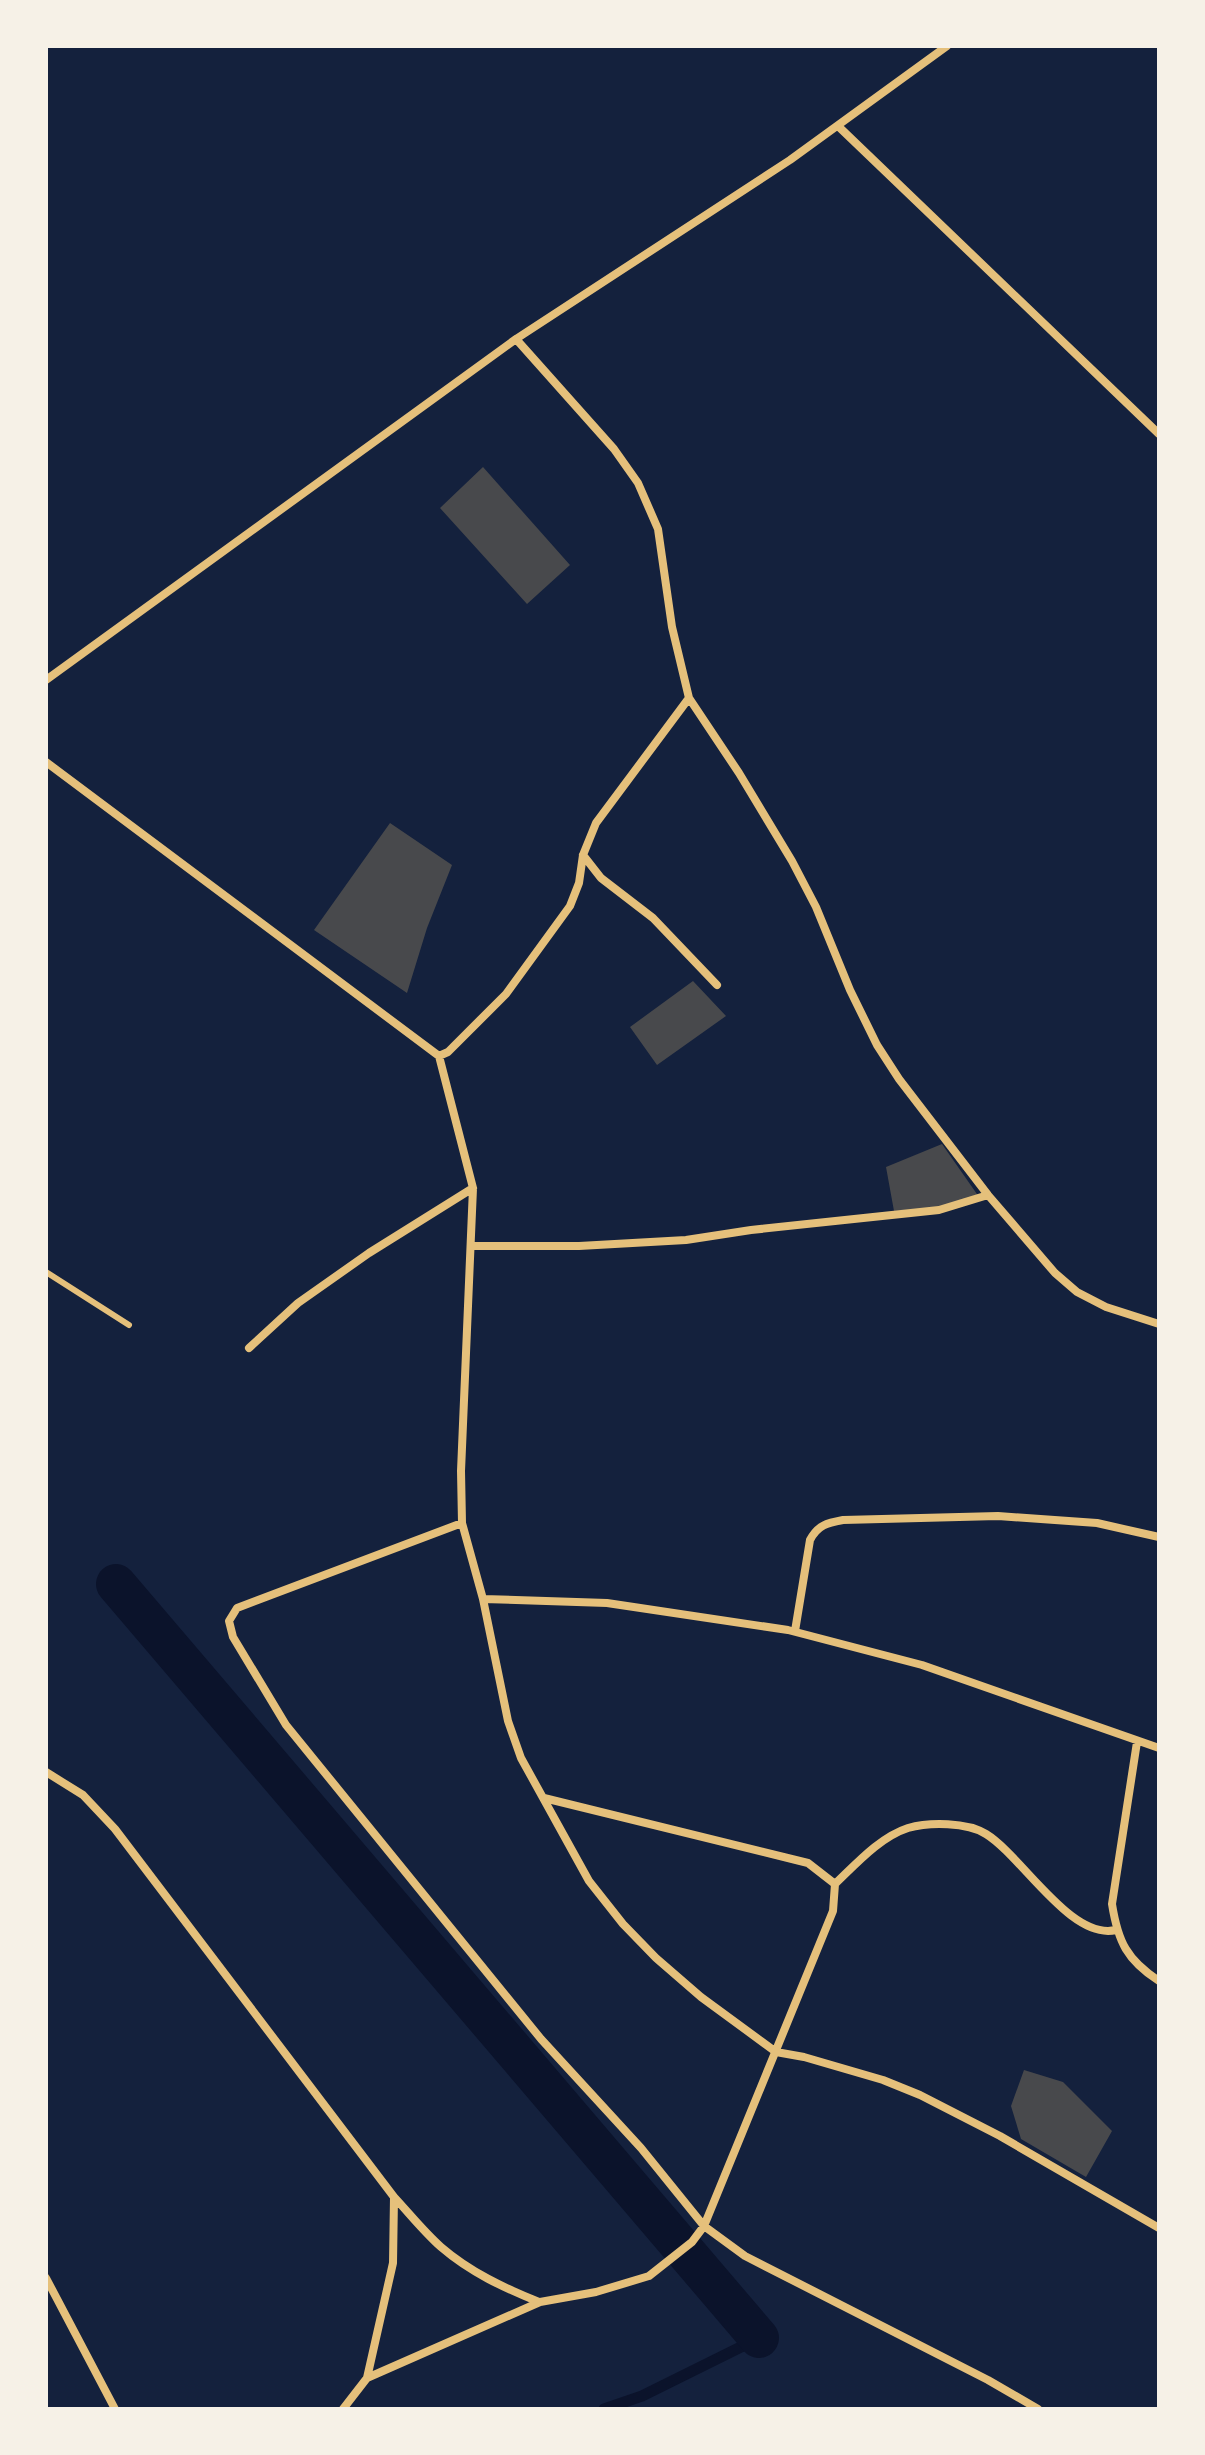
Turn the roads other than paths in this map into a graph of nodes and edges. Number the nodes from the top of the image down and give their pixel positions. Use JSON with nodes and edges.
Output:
{"nodes":[{"id":1,"x":947,"y":46,"type":"edge"},
{"id":2,"x":838,"y":126,"type":"junction"},
{"id":3,"x":516,"y":339,"type":"junction"},
{"id":4,"x":1159,"y":434,"type":"edge"},
{"id":5,"x":46,"y":680,"type":"edge"},
{"id":6,"x":689,"y":698,"type":"junction"},
{"id":7,"x":46,"y":762,"type":"edge"},
{"id":8,"x":583,"y":855,"type":"junction"},
{"id":9,"x":717,"y":985,"type":"dead end"},
{"id":10,"x":439,"y":1056,"type":"junction"},
{"id":11,"x":473,"y":1188,"type":"junction"},
{"id":12,"x":988,"y":1195,"type":"junction"},
{"id":13,"x":472,"y":1246,"type":"junction"},
{"id":14,"x":46,"y":1272,"type":"edge"},
{"id":15,"x":1159,"y":1324,"type":"edge"},
{"id":16,"x":129,"y":1325,"type":"dead end"},
{"id":17,"x":249,"y":1348,"type":"dead end"},
{"id":18,"x":462,"y":1523,"type":"junction"},
{"id":19,"x":1159,"y":1537,"type":"edge"},
{"id":20,"x":483,"y":1599,"type":"junction"},
{"id":21,"x":795,"y":1631,"type":"junction"},
{"id":22,"x":1137,"y":1742,"type":"junction"},
{"id":23,"x":1159,"y":1748,"type":"edge"},
{"id":24,"x":46,"y":1772,"type":"edge"},
{"id":25,"x":544,"y":1798,"type":"junction"},
{"id":26,"x":835,"y":1884,"type":"junction"},
{"id":27,"x":1116,"y":1930,"type":"junction"},
{"id":28,"x":1159,"y":1981,"type":"edge"},
{"id":29,"x":776,"y":2052,"type":"junction"},
{"id":30,"x":394,"y":2197,"type":"junction"},
{"id":31,"x":704,"y":2226,"type":"junction"},
{"id":32,"x":1159,"y":2228,"type":"edge"},
{"id":33,"x":46,"y":2278,"type":"edge"},
{"id":34,"x":540,"y":2302,"type":"junction"},
{"id":35,"x":367,"y":2378,"type":"junction"},
{"id":36,"x":115,"y":2409,"type":"edge"},
{"id":37,"x":343,"y":2409,"type":"edge"},
{"id":38,"x":1038,"y":2409,"type":"edge"}],
"edges":[{"from":1,"to":2,"type":"street"},
{"from":2,"to":3,"type":"street"},
{"from":2,"to":4,"type":"street"},
{"from":3,"to":5,"type":"street"},
{"from":3,"to":6,"type":"street"},
{"from":6,"to":8,"type":"street"},
{"from":6,"to":12,"type":"street"},
{"from":7,"to":10,"type":"street"},
{"from":8,"to":9,"type":"street"},
{"from":8,"to":10,"type":"street"},
{"from":10,"to":11,"type":"street"},
{"from":11,"to":13,"type":"street"},
{"from":11,"to":17,"type":"street"},
{"from":12,"to":13,"type":"street"},
{"from":12,"to":15,"type":"street"},
{"from":13,"to":18,"type":"street"},
{"from":14,"to":16,"type":"lane"},
{"from":18,"to":20,"type":"street"},
{"from":18,"to":31,"type":"street"},
{"from":19,"to":21,"type":"street"},
{"from":20,"to":21,"type":"street"},
{"from":20,"to":25,"type":"street"},
{"from":21,"to":22,"type":"street"},
{"from":22,"to":23,"type":"street"},
{"from":22,"to":27,"type":"street"},
{"from":24,"to":30,"type":"street"},
{"from":25,"to":26,"type":"street"},
{"from":25,"to":29,"type":"street"},
{"from":26,"to":27,"type":"street"},
{"from":26,"to":29,"type":"street"},
{"from":27,"to":28,"type":"street"},
{"from":29,"to":31,"type":"street"},
{"from":29,"to":32,"type":"street"},
{"from":30,"to":34,"type":"street"},
{"from":30,"to":35,"type":"street"},
{"from":31,"to":34,"type":"street"},
{"from":31,"to":38,"type":"street"},
{"from":33,"to":36,"type":"street"},
{"from":34,"to":35,"type":"street"},
{"from":35,"to":37,"type":"street"}]}
